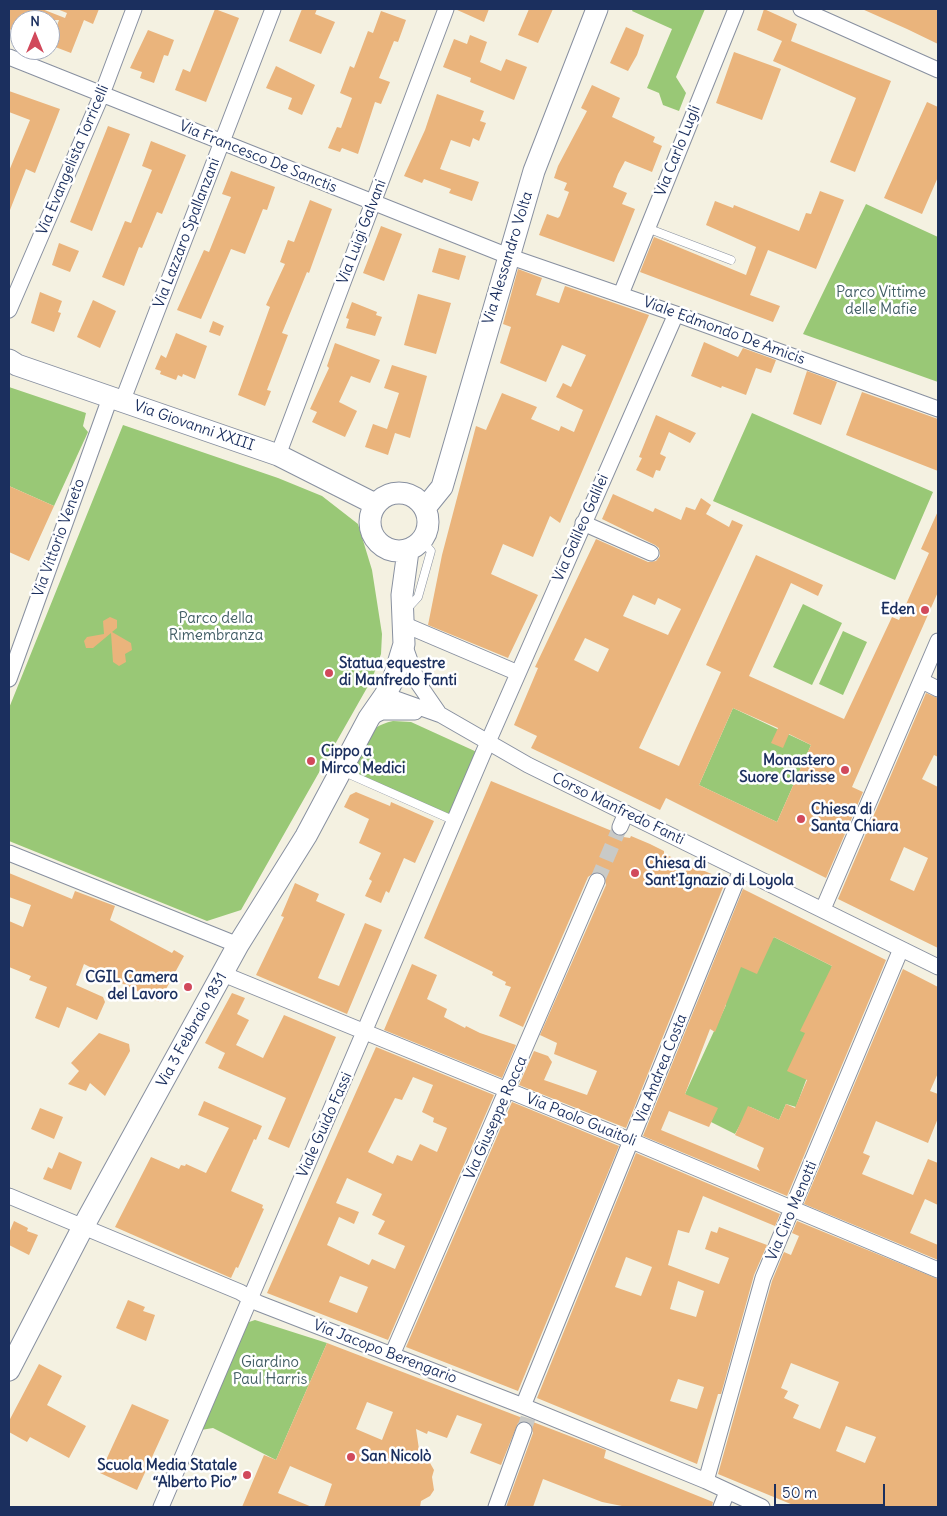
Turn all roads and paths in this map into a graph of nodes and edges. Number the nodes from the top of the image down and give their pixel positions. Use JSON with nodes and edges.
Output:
{"nodes":[{"id":1,"x":134,"y":9,"type":"edge"},
{"id":2,"x":274,"y":9,"type":"edge"},
{"id":3,"x":446,"y":9,"type":"edge"},
{"id":4,"x":597,"y":9,"type":"edge"},
{"id":5,"x":736,"y":9,"type":"edge"},
{"id":6,"x":801,"y":9,"type":"edge"},
{"id":7,"x":9,"y":57,"type":"edge"},
{"id":8,"x":938,"y":70,"type":"edge"},
{"id":9,"x":102,"y":94,"type":"junction"},
{"id":10,"x":222,"y":142,"type":"junction"},
{"id":11,"x":373,"y":202,"type":"junction"},
{"id":12,"x":647,"y":228,"type":"junction"},
{"id":13,"x":508,"y":256,"type":"junction"},
{"id":14,"x":732,"y":260,"type":"dead end"},
{"id":15,"x":622,"y":294,"type":"junction"},
{"id":16,"x":9,"y":310,"type":"edge"},
{"id":17,"x":676,"y":314,"type":"junction"},
{"id":18,"x":9,"y":360,"type":"edge"},
{"id":19,"x":116,"y":400,"type":"junction"},
{"id":20,"x":938,"y":409,"type":"edge"},
{"id":21,"x":278,"y":455,"type":"junction"},
{"id":22,"x":375,"y":504,"type":"junction"},
{"id":23,"x":425,"y":508,"type":"junction"},
{"id":24,"x":583,"y":523,"type":"junction"},
{"id":25,"x":407,"y":548,"type":"junction"},
{"id":26,"x":651,"y":553,"type":"dead end"},
{"id":27,"x":403,"y":620,"type":"junction"},
{"id":28,"x":938,"y":641,"type":"edge"},
{"id":29,"x":518,"y":673,"type":"junction"},
{"id":30,"x":9,"y":679,"type":"edge"},
{"id":31,"x":922,"y":681,"type":"junction"},
{"id":32,"x":938,"y":689,"type":"edge"},
{"id":33,"x":385,"y":695,"type":"junction"},
{"id":34,"x":415,"y":712,"type":"junction"},
{"id":35,"x":441,"y":714,"type":"junction"},
{"id":36,"x":369,"y":718,"type":"junction"},
{"id":37,"x":459,"y":727,"type":"junction"},
{"id":38,"x":488,"y":742,"type":"junction"},
{"id":39,"x":341,"y":770,"type":"junction"},
{"id":40,"x":626,"y":813,"type":"junction"},
{"id":41,"x":455,"y":821,"type":"junction"},
{"id":42,"x":620,"y":827,"type":"tunnel mouth"},
{"id":43,"x":9,"y":853,"type":"edge"},
{"id":44,"x":741,"y":870,"type":"junction"},
{"id":45,"x":597,"y":881,"type":"tunnel mouth"},
{"id":46,"x":823,"y":908,"type":"junction"},
{"id":47,"x":238,"y":945,"type":"junction"},
{"id":48,"x":901,"y":948,"type":"junction"},
{"id":49,"x":938,"y":967,"type":"edge"},
{"id":50,"x":223,"y":974,"type":"junction"},
{"id":51,"x":365,"y":1033,"type":"junction"},
{"id":52,"x":508,"y":1090,"type":"junction"},
{"id":53,"x":632,"y":1141,"type":"junction"},
{"id":54,"x":9,"y":1196,"type":"edge"},
{"id":55,"x":792,"y":1209,"type":"junction"},
{"id":56,"x":83,"y":1226,"type":"junction"},
{"id":57,"x":938,"y":1270,"type":"edge"},
{"id":58,"x":249,"y":1297,"type":"junction"},
{"id":59,"x":392,"y":1355,"type":"junction"},
{"id":60,"x":9,"y":1370,"type":"edge"},
{"id":61,"x":526,"y":1416,"type":"junction"},
{"id":62,"x":706,"y":1481,"type":"junction"},
{"id":63,"x":727,"y":1492,"type":"junction"},
{"id":64,"x":161,"y":1507,"type":"edge"},
{"id":65,"x":496,"y":1507,"type":"edge"},
{"id":66,"x":721,"y":1507,"type":"edge"},
{"id":67,"x":762,"y":1507,"type":"edge"}],
"edges":[{"from":1,"to":9,"type":"street","name":"Via Evangelista Torricelli"},
{"from":2,"to":10,"type":"street","name":"Via Lazzaro Spallanzani"},
{"from":3,"to":11,"type":"street","name":"Via Luigi Galvani"},
{"from":4,"to":13,"type":"street","name":"Via Alessandro Volta"},
{"from":5,"to":12,"type":"street","name":"Via Carlo Lugli"},
{"from":6,"to":8,"type":"street"},
{"from":7,"to":9,"type":"street","name":"Via Francesco De Sanctis"},
{"from":9,"to":10,"type":"street","name":"Via Francesco De Sanctis"},
{"from":9,"to":16,"type":"street","name":"Via Evangelista Torricelli"},
{"from":10,"to":11,"type":"street","name":"Via Francesco De Sanctis"},
{"from":10,"to":19,"type":"street","name":"Via Lazzaro Spallanzani"},
{"from":11,"to":13,"type":"street","name":"Via Francesco De Sanctis"},
{"from":11,"to":21,"type":"street","name":"Via Luigi Galvani"},
{"from":12,"to":14,"type":"lane"},
{"from":12,"to":15,"type":"street","name":"Via Carlo Lugli"},
{"from":13,"to":15,"type":"street","name":"Viale Edmondo De Amicis"},
{"from":13,"to":23,"type":"street","name":"Via Alessandro Volta"},
{"from":15,"to":17,"type":"street","name":"Viale Edmondo De Amicis"},
{"from":17,"to":20,"type":"street","name":"Viale Edmondo De Amicis"},
{"from":17,"to":24,"type":"street","name":"Via Galileo Galilei"},
{"from":18,"to":19,"type":"street","name":"Via Giovanni XXIII"},
{"from":19,"to":21,"type":"street","name":"Via Giovanni XXIII"},
{"from":19,"to":30,"type":"street","name":"Via Vittorio Veneto"},
{"from":21,"to":22,"type":"street","name":"Via Giovanni XXIII"},
{"from":22,"to":23,"type":"street"},
{"from":22,"to":25,"type":"street"},
{"from":23,"to":25,"type":"street"},
{"from":24,"to":26,"type":"street"},
{"from":24,"to":29,"type":"street","name":"Via Galileo Galilei"},
{"from":25,"to":27,"type":"street"},
{"from":27,"to":29,"type":"street"},
{"from":27,"to":33,"type":"street"},
{"from":27,"to":35,"type":"street"},
{"from":28,"to":31,"type":"street"},
{"from":29,"to":38,"type":"street","name":"Via Galileo Galilei"},
{"from":31,"to":32,"type":"street"},
{"from":31,"to":46,"type":"street"},
{"from":33,"to":34,"type":"street"},
{"from":33,"to":35,"type":"street"},
{"from":33,"to":36,"type":"street","name":"Via 3 Febbraio 1831"},
{"from":34,"to":36,"type":"street"},
{"from":34,"to":37,"type":"street"},
{"from":35,"to":37,"type":"street"},
{"from":36,"to":39,"type":"street","name":"Via 3 Febbraio 1831"},
{"from":37,"to":38,"type":"street","name":"Corso Manfredo Fanti"},
{"from":38,"to":40,"type":"street","name":"Corso Manfredo Fanti"},
{"from":38,"to":41,"type":"street","name":"Viale Guido Fassi"},
{"from":39,"to":41,"type":"lane"},
{"from":39,"to":47,"type":"street","name":"Via 3 Febbraio 1831"},
{"from":40,"to":42,"type":"street"},
{"from":40,"to":44,"type":"street","name":"Corso Manfredo Fanti"},
{"from":41,"to":51,"type":"street","name":"Viale Guido Fassi"},
{"from":43,"to":47,"type":"street"},
{"from":44,"to":46,"type":"street","name":"Corso Manfredo Fanti"},
{"from":44,"to":53,"type":"street","name":"Via Andrea Costa"},
{"from":45,"to":52,"type":"street","name":"Via Giuseppe Rocca"},
{"from":46,"to":48,"type":"street","name":"Corso Manfredo Fanti"},
{"from":47,"to":50,"type":"street","name":"Via 3 Febbraio 1831"},
{"from":48,"to":49,"type":"street","name":"Corso Manfredo Fanti"},
{"from":48,"to":55,"type":"street","name":"Via Ciro Menotti"},
{"from":50,"to":51,"type":"street","name":"Via Paolo Guaitoli"},
{"from":50,"to":56,"type":"street","name":"Via 3 Febbraio 1831"},
{"from":51,"to":52,"type":"street","name":"Via Paolo Guaitoli"},
{"from":51,"to":58,"type":"street","name":"Viale Guido Fassi"},
{"from":52,"to":53,"type":"street","name":"Via Paolo Guaitoli"},
{"from":52,"to":59,"type":"street","name":"Via Giuseppe Rocca"},
{"from":53,"to":55,"type":"street","name":"Via Paolo Guaitoli"},
{"from":53,"to":61,"type":"street","name":"Via Andrea Costa"},
{"from":54,"to":56,"type":"street","name":"Via Jacopo Berengario"},
{"from":55,"to":57,"type":"street","name":"Via Paolo Guaitoli"},
{"from":55,"to":62,"type":"street","name":"Via Ciro Menotti"},
{"from":56,"to":58,"type":"street","name":"Via Jacopo Berengario"},
{"from":56,"to":60,"type":"street","name":"Via 3 Febbraio 1831"},
{"from":58,"to":59,"type":"street","name":"Via Jacopo Berengario"},
{"from":58,"to":64,"type":"street","name":"Viale Guido Fassi"},
{"from":59,"to":61,"type":"street","name":"Via Jacopo Berengario"},
{"from":61,"to":62,"type":"street","name":"Via Jacopo Berengario"},
{"from":61,"to":65,"type":"street","name":"Via Andrea Costa"},
{"from":62,"to":63,"type":"street","name":"Via Jacopo Berengario"},
{"from":63,"to":66,"type":"street"},
{"from":63,"to":67,"type":"street","name":"Via Jacopo Berengario"}]}
